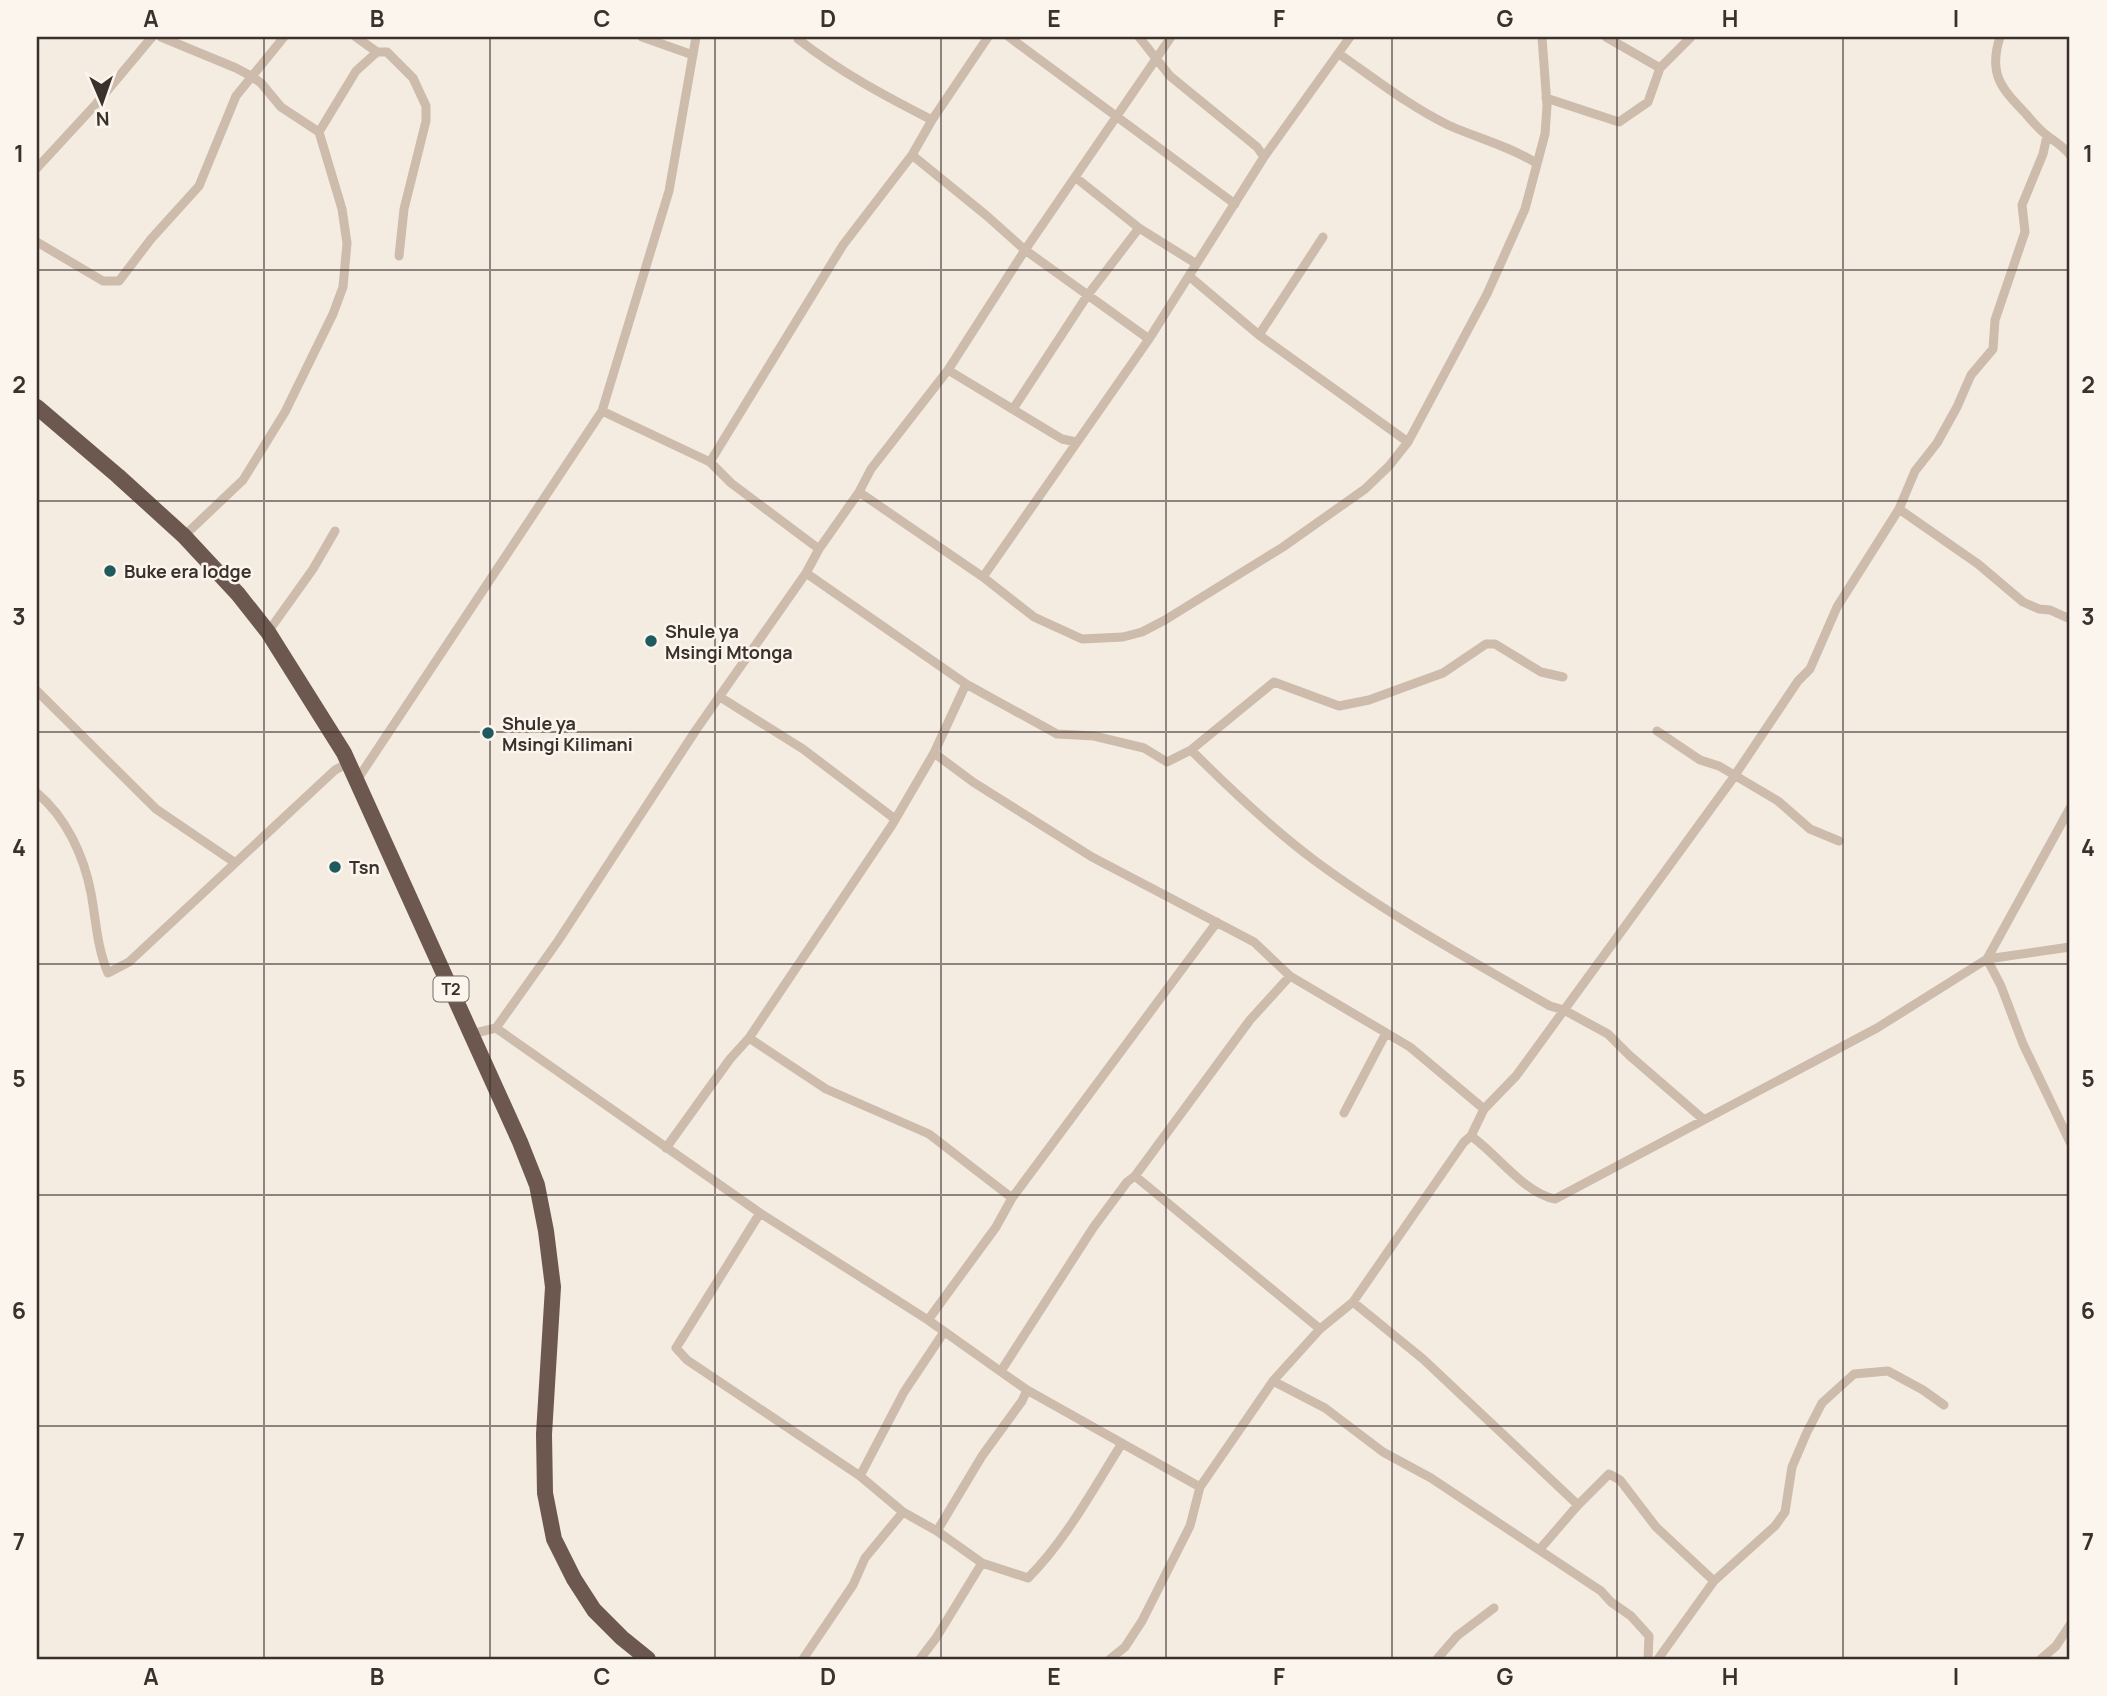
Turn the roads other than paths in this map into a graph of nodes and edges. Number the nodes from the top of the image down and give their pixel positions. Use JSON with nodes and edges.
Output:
{"nodes":[{"id":1,"x":152,"y":37,"type":"edge"},
{"id":2,"x":161,"y":37,"type":"edge"},
{"id":3,"x":284,"y":37,"type":"edge"},
{"id":4,"x":356,"y":37,"type":"edge"},
{"id":5,"x":642,"y":37,"type":"edge"},
{"id":6,"x":696,"y":37,"type":"edge"},
{"id":7,"x":800,"y":37,"type":"edge"},
{"id":8,"x":988,"y":37,"type":"edge"},
{"id":9,"x":1009,"y":37,"type":"edge"},
{"id":10,"x":1139,"y":37,"type":"edge"},
{"id":11,"x":1171,"y":37,"type":"edge"},
{"id":12,"x":1350,"y":37,"type":"edge"},
{"id":13,"x":1542,"y":37,"type":"edge"},
{"id":14,"x":1606,"y":37,"type":"edge"},
{"id":15,"x":1691,"y":37,"type":"edge"},
{"id":16,"x":2000,"y":37,"type":"edge"},
{"id":17,"x":377,"y":52,"type":"junction"},
{"id":18,"x":1339,"y":54,"type":"junction"},
{"id":19,"x":693,"y":55,"type":"junction"},
{"id":20,"x":1155,"y":60,"type":"junction"},
{"id":21,"x":1660,"y":68,"type":"junction"},
{"id":22,"x":251,"y":76,"type":"junction"},
{"id":23,"x":1546,"y":98,"type":"junction"},
{"id":24,"x":1117,"y":117,"type":"junction"},
{"id":25,"x":932,"y":120,"type":"junction"},
{"id":26,"x":319,"y":132,"type":"junction"},
{"id":27,"x":2048,"y":136,"type":"junction"},
{"id":28,"x":912,"y":155,"type":"junction"},
{"id":29,"x":2070,"y":155,"type":"edge"},
{"id":30,"x":1265,"y":157,"type":"junction"},
{"id":31,"x":1536,"y":163,"type":"junction"},
{"id":32,"x":37,"y":168,"type":"edge"},
{"id":33,"x":1075,"y":177,"type":"junction"},
{"id":34,"x":1235,"y":204,"type":"junction"},
{"id":35,"x":1139,"y":228,"type":"junction"},
{"id":36,"x":1323,"y":237,"type":"dead end"},
{"id":37,"x":37,"y":242,"type":"edge"},
{"id":38,"x":1025,"y":250,"type":"junction"},
{"id":39,"x":399,"y":256,"type":"dead end"},
{"id":40,"x":1195,"y":263,"type":"junction"},
{"id":41,"x":1189,"y":276,"type":"junction"},
{"id":42,"x":1087,"y":296,"type":"junction"},
{"id":43,"x":1259,"y":335,"type":"junction"},
{"id":44,"x":1149,"y":339,"type":"junction"},
{"id":45,"x":948,"y":370,"type":"junction"},
{"id":46,"x":37,"y":407,"type":"edge"},
{"id":47,"x":1013,"y":409,"type":"junction"},
{"id":48,"x":601,"y":411,"type":"junction"},
{"id":49,"x":1076,"y":442,"type":"junction"},
{"id":50,"x":1408,"y":442,"type":"junction"},
{"id":51,"x":709,"y":462,"type":"junction"},
{"id":52,"x":859,"y":492,"type":"junction"},
{"id":53,"x":1899,"y":509,"type":"junction"},
{"id":54,"x":335,"y":531,"type":"dead end"},
{"id":55,"x":184,"y":536,"type":"junction"},
{"id":56,"x":819,"y":549,"type":"junction"},
{"id":57,"x":806,"y":573,"type":"junction"},
{"id":58,"x":983,"y":577,"type":"junction"},
{"id":59,"x":2070,"y":619,"type":"edge"},
{"id":60,"x":268,"y":632,"type":"junction"},
{"id":61,"x":1563,"y":677,"type":"dead end"},
{"id":62,"x":966,"y":684,"type":"junction"},
{"id":63,"x":37,"y":691,"type":"edge"},
{"id":64,"x":720,"y":697,"type":"junction"},
{"id":65,"x":1657,"y":731,"type":"dead end"},
{"id":66,"x":1191,"y":750,"type":"junction"},
{"id":67,"x":934,"y":753,"type":"junction"},
{"id":68,"x":348,"y":763,"type":"junction"},
{"id":69,"x":1735,"y":775,"type":"junction"},
{"id":70,"x":356,"y":780,"type":"junction"},
{"id":71,"x":37,"y":793,"type":"edge"},
{"id":72,"x":2070,"y":808,"type":"edge"},
{"id":73,"x":895,"y":819,"type":"junction"},
{"id":74,"x":1839,"y":841,"type":"dead end"},
{"id":75,"x":234,"y":862,"type":"junction"},
{"id":76,"x":1217,"y":922,"type":"junction"},
{"id":77,"x":2070,"y":947,"type":"edge"},
{"id":78,"x":1987,"y":958,"type":"junction"},
{"id":79,"x":1290,"y":976,"type":"junction"},
{"id":80,"x":1564,"y":1010,"type":"junction"},
{"id":81,"x":496,"y":1028,"type":"junction"},
{"id":82,"x":1386,"y":1033,"type":"junction"},
{"id":83,"x":471,"y":1034,"type":"junction"},
{"id":84,"x":749,"y":1038,"type":"junction"},
{"id":85,"x":1484,"y":1109,"type":"junction"},
{"id":86,"x":1343,"y":1113,"type":"dead end"},
{"id":87,"x":1703,"y":1119,"type":"junction"},
{"id":88,"x":1471,"y":1136,"type":"junction"},
{"id":89,"x":2070,"y":1142,"type":"edge"},
{"id":90,"x":666,"y":1148,"type":"junction"},
{"id":91,"x":1135,"y":1175,"type":"junction"},
{"id":92,"x":1012,"y":1198,"type":"junction"},
{"id":93,"x":760,"y":1213,"type":"junction"},
{"id":94,"x":1353,"y":1302,"type":"junction"},
{"id":95,"x":928,"y":1320,"type":"junction"},
{"id":96,"x":1320,"y":1329,"type":"junction"},
{"id":97,"x":944,"y":1332,"type":"junction"},
{"id":98,"x":1001,"y":1371,"type":"junction"},
{"id":99,"x":1273,"y":1381,"type":"junction"},
{"id":100,"x":1027,"y":1390,"type":"junction"},
{"id":101,"x":1944,"y":1405,"type":"dead end"},
{"id":102,"x":1122,"y":1445,"type":"junction"},
{"id":103,"x":860,"y":1476,"type":"junction"},
{"id":104,"x":1200,"y":1487,"type":"junction"},
{"id":105,"x":1578,"y":1505,"type":"junction"},
{"id":106,"x":902,"y":1511,"type":"junction"},
{"id":107,"x":937,"y":1531,"type":"junction"},
{"id":108,"x":1539,"y":1549,"type":"junction"},
{"id":109,"x":982,"y":1563,"type":"junction"},
{"id":110,"x":1714,"y":1581,"type":"junction"},
{"id":111,"x":1494,"y":1608,"type":"dead end"},
{"id":112,"x":2070,"y":1625,"type":"edge"},
{"id":113,"x":648,"y":1659,"type":"edge"},
{"id":114,"x":803,"y":1659,"type":"edge"},
{"id":115,"x":920,"y":1659,"type":"edge"},
{"id":116,"x":1110,"y":1659,"type":"edge"},
{"id":117,"x":1437,"y":1659,"type":"edge"},
{"id":118,"x":1648,"y":1659,"type":"edge"},
{"id":119,"x":1658,"y":1659,"type":"edge"},
{"id":120,"x":2041,"y":1659,"type":"edge"}],
"edges":[{"from":1,"to":32,"type":"street"},
{"from":2,"to":22,"type":"street"},
{"from":3,"to":22,"type":"street"},
{"from":4,"to":17,"type":"street"},
{"from":5,"to":19,"type":"street"},
{"from":6,"to":19,"type":"street"},
{"from":7,"to":25,"type":"street"},
{"from":8,"to":25,"type":"street"},
{"from":9,"to":24,"type":"street"},
{"from":10,"to":20,"type":"street"},
{"from":11,"to":20,"type":"street"},
{"from":12,"to":18,"type":"street"},
{"from":13,"to":23,"type":"street"},
{"from":14,"to":21,"type":"street"},
{"from":15,"to":21,"type":"street"},
{"from":16,"to":27,"type":"street"},
{"from":17,"to":26,"type":"street"},
{"from":17,"to":39,"type":"street"},
{"from":18,"to":30,"type":"street"},
{"from":18,"to":31,"type":"street"},
{"from":19,"to":48,"type":"street"},
{"from":20,"to":24,"type":"street"},
{"from":20,"to":30,"type":"street"},
{"from":21,"to":23,"type":"street"},
{"from":22,"to":26,"type":"street"},
{"from":22,"to":37,"type":"street"},
{"from":23,"to":31,"type":"street"},
{"from":24,"to":33,"type":"street"},
{"from":24,"to":34,"type":"street"},
{"from":25,"to":28,"type":"street"},
{"from":26,"to":55,"type":"street"},
{"from":27,"to":29,"type":"street"},
{"from":27,"to":53,"type":"street"},
{"from":28,"to":38,"type":"street"},
{"from":28,"to":51,"type":"street"},
{"from":30,"to":34,"type":"street"},
{"from":31,"to":50,"type":"street"},
{"from":33,"to":35,"type":"street"},
{"from":33,"to":38,"type":"street"},
{"from":34,"to":40,"type":"street"},
{"from":35,"to":40,"type":"street"},
{"from":35,"to":42,"type":"street"},
{"from":36,"to":43,"type":"street"},
{"from":38,"to":42,"type":"street"},
{"from":38,"to":45,"type":"street"},
{"from":40,"to":41,"type":"street"},
{"from":41,"to":43,"type":"street"},
{"from":41,"to":44,"type":"street"},
{"from":42,"to":44,"type":"street"},
{"from":42,"to":47,"type":"street"},
{"from":43,"to":50,"type":"street"},
{"from":44,"to":49,"type":"street"},
{"from":45,"to":47,"type":"street"},
{"from":45,"to":52,"type":"street"},
{"from":46,"to":55,"type":"highway","number":"T2"},
{"from":47,"to":49,"type":"street"},
{"from":48,"to":51,"type":"street"},
{"from":48,"to":70,"type":"street"},
{"from":49,"to":58,"type":"street"},
{"from":50,"to":58,"type":"street"},
{"from":51,"to":56,"type":"street"},
{"from":52,"to":56,"type":"street"},
{"from":52,"to":58,"type":"street"},
{"from":53,"to":59,"type":"street"},
{"from":53,"to":69,"type":"street"},
{"from":54,"to":60,"type":"street"},
{"from":55,"to":60,"type":"highway","number":"T2"},
{"from":56,"to":57,"type":"street"},
{"from":57,"to":62,"type":"street"},
{"from":57,"to":64,"type":"street"},
{"from":60,"to":68,"type":"highway","number":"T2"},
{"from":61,"to":66,"type":"street"},
{"from":62,"to":66,"type":"street"},
{"from":62,"to":67,"type":"street"},
{"from":63,"to":75,"type":"street"},
{"from":64,"to":73,"type":"street"},
{"from":64,"to":81,"type":"street"},
{"from":65,"to":69,"type":"street"},
{"from":66,"to":80,"type":"street"},
{"from":67,"to":73,"type":"street"},
{"from":67,"to":76,"type":"street"},
{"from":68,"to":70,"type":"highway","number":"T2"},
{"from":68,"to":75,"type":"street"},
{"from":69,"to":74,"type":"street"},
{"from":69,"to":80,"type":"street"},
{"from":70,"to":83,"type":"highway","number":"T2"},
{"from":71,"to":75,"type":"street"},
{"from":72,"to":78,"type":"street"},
{"from":73,"to":84,"type":"street"},
{"from":76,"to":79,"type":"street"},
{"from":76,"to":92,"type":"street"},
{"from":77,"to":78,"type":"street"},
{"from":78,"to":87,"type":"street"},
{"from":78,"to":89,"type":"street"},
{"from":79,"to":82,"type":"street"},
{"from":79,"to":91,"type":"street"},
{"from":80,"to":85,"type":"street"},
{"from":80,"to":87,"type":"street"},
{"from":81,"to":83,"type":"street"},
{"from":81,"to":90,"type":"street"},
{"from":82,"to":85,"type":"street"},
{"from":82,"to":86,"type":"street"},
{"from":83,"to":113,"type":"highway","number":"T2"},
{"from":84,"to":90,"type":"street"},
{"from":84,"to":92,"type":"street"},
{"from":85,"to":88,"type":"street"},
{"from":87,"to":88,"type":"street"},
{"from":88,"to":94,"type":"street"},
{"from":90,"to":93,"type":"street"},
{"from":91,"to":96,"type":"street"},
{"from":91,"to":98,"type":"street"},
{"from":92,"to":95,"type":"street"},
{"from":93,"to":95,"type":"street"},
{"from":93,"to":103,"type":"street"},
{"from":94,"to":96,"type":"street"},
{"from":94,"to":105,"type":"street"},
{"from":95,"to":97,"type":"street"},
{"from":96,"to":99,"type":"street"},
{"from":97,"to":98,"type":"street"},
{"from":97,"to":103,"type":"street"},
{"from":98,"to":100,"type":"street"},
{"from":99,"to":104,"type":"street"},
{"from":99,"to":108,"type":"street"},
{"from":100,"to":102,"type":"street"},
{"from":100,"to":107,"type":"street"},
{"from":101,"to":110,"type":"street"},
{"from":102,"to":104,"type":"street"},
{"from":102,"to":109,"type":"street"},
{"from":103,"to":106,"type":"street"},
{"from":104,"to":116,"type":"street"},
{"from":105,"to":108,"type":"street"},
{"from":105,"to":110,"type":"street"},
{"from":106,"to":107,"type":"street"},
{"from":106,"to":114,"type":"street"},
{"from":107,"to":109,"type":"street"},
{"from":108,"to":118,"type":"street"},
{"from":109,"to":115,"type":"street"},
{"from":110,"to":119,"type":"street"},
{"from":111,"to":117,"type":"street"},
{"from":112,"to":120,"type":"street"}]}
